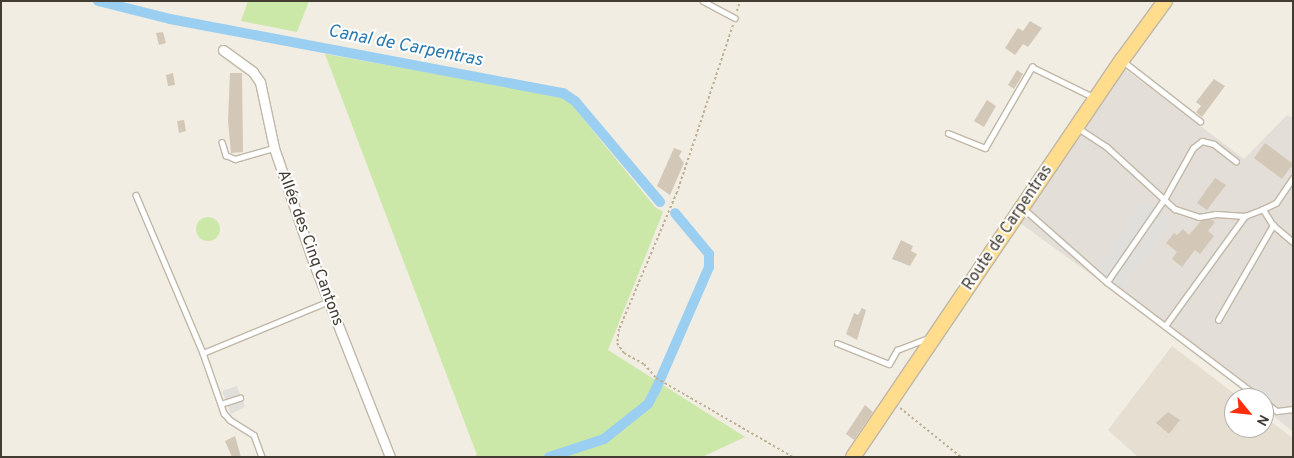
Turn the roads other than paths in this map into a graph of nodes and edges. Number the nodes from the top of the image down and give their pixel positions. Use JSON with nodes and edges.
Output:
{"nodes":[{"id":1,"x":702,"y":1,"type":"edge"},
{"id":2,"x":1165,"y":1,"type":"edge"},
{"id":3,"x":735,"y":18,"type":"road end"},
{"id":4,"x":223,"y":50,"type":"dead end"},
{"id":5,"x":1122,"y":60,"type":"junction"},
{"id":6,"x":1096,"y":99,"type":"junction"},
{"id":7,"x":1200,"y":121,"type":"dead end"},
{"id":8,"x":1077,"y":127,"type":"junction"},
{"id":9,"x":948,"y":133,"type":"dead end"},
{"id":10,"x":222,"y":142,"type":"dead end"},
{"id":11,"x":274,"y":148,"type":"junction"},
{"id":12,"x":1236,"y":161,"type":"dead end"},
{"id":13,"x":1293,"y":178,"type":"edge"},
{"id":14,"x":136,"y":195,"type":"dead end"},
{"id":15,"x":1165,"y":198,"type":"junction"},
{"id":16,"x":1022,"y":208,"type":"junction"},
{"id":17,"x":1263,"y":209,"type":"junction"},
{"id":18,"x":1245,"y":216,"type":"junction"},
{"id":19,"x":1273,"y":225,"type":"junction"},
{"id":20,"x":1293,"y":242,"type":"edge"},
{"id":21,"x":1107,"y":282,"type":"junction"},
{"id":22,"x":329,"y":301,"type":"junction"},
{"id":23,"x":1218,"y":320,"type":"dead end"},
{"id":24,"x":1165,"y":326,"type":"junction"},
{"id":25,"x":936,"y":335,"type":"junction"},
{"id":26,"x":837,"y":343,"type":"dead end"},
{"id":27,"x":202,"y":353,"type":"junction"},
{"id":28,"x":1247,"y":388,"type":"edge"},
{"id":29,"x":240,"y":398,"type":"dead end"},
{"id":30,"x":221,"y":404,"type":"junction"},
{"id":31,"x":1274,"y":409,"type":"edge"},
{"id":32,"x":1293,"y":409,"type":"edge"},
{"id":33,"x":262,"y":457,"type":"edge"},
{"id":34,"x":390,"y":457,"type":"edge"},
{"id":35,"x":853,"y":457,"type":"edge"}],
"edges":[{"from":1,"to":3,"type":"lane"},
{"from":2,"to":5,"type":"main road","name":"Route de Carpentras"},
{"from":4,"to":11,"type":"street","name":"Allée des Cinq Cantons"},
{"from":5,"to":6,"type":"main road","name":"Route de Carpentras"},
{"from":5,"to":7,"type":"lane"},
{"from":6,"to":8,"type":"main road","name":"Route de Carpentras"},
{"from":6,"to":9,"type":"lane"},
{"from":8,"to":15,"type":"lane"},
{"from":8,"to":16,"type":"main road","name":"Route de Carpentras"},
{"from":10,"to":11,"type":"lane"},
{"from":11,"to":22,"type":"street","name":"Allée des Cinq Cantons"},
{"from":12,"to":15,"type":"lane"},
{"from":13,"to":17,"type":"lane"},
{"from":14,"to":27,"type":"lane"},
{"from":15,"to":18,"type":"lane"},
{"from":15,"to":21,"type":"lane"},
{"from":16,"to":21,"type":"lane"},
{"from":16,"to":25,"type":"main road","name":"Route de Carpentras"},
{"from":17,"to":18,"type":"lane"},
{"from":17,"to":19,"type":"lane"},
{"from":18,"to":24,"type":"lane"},
{"from":19,"to":20,"type":"lane"},
{"from":19,"to":23,"type":"lane"},
{"from":21,"to":24,"type":"lane"},
{"from":22,"to":27,"type":"lane"},
{"from":22,"to":34,"type":"street","name":"Allée des Cinq Cantons"},
{"from":24,"to":28,"type":"lane"},
{"from":25,"to":26,"type":"lane"},
{"from":25,"to":35,"type":"main road","name":"Route de Carpentras"},
{"from":27,"to":30,"type":"lane"},
{"from":29,"to":30,"type":"lane"},
{"from":30,"to":33,"type":"lane"},
{"from":31,"to":32,"type":"lane"}]}
